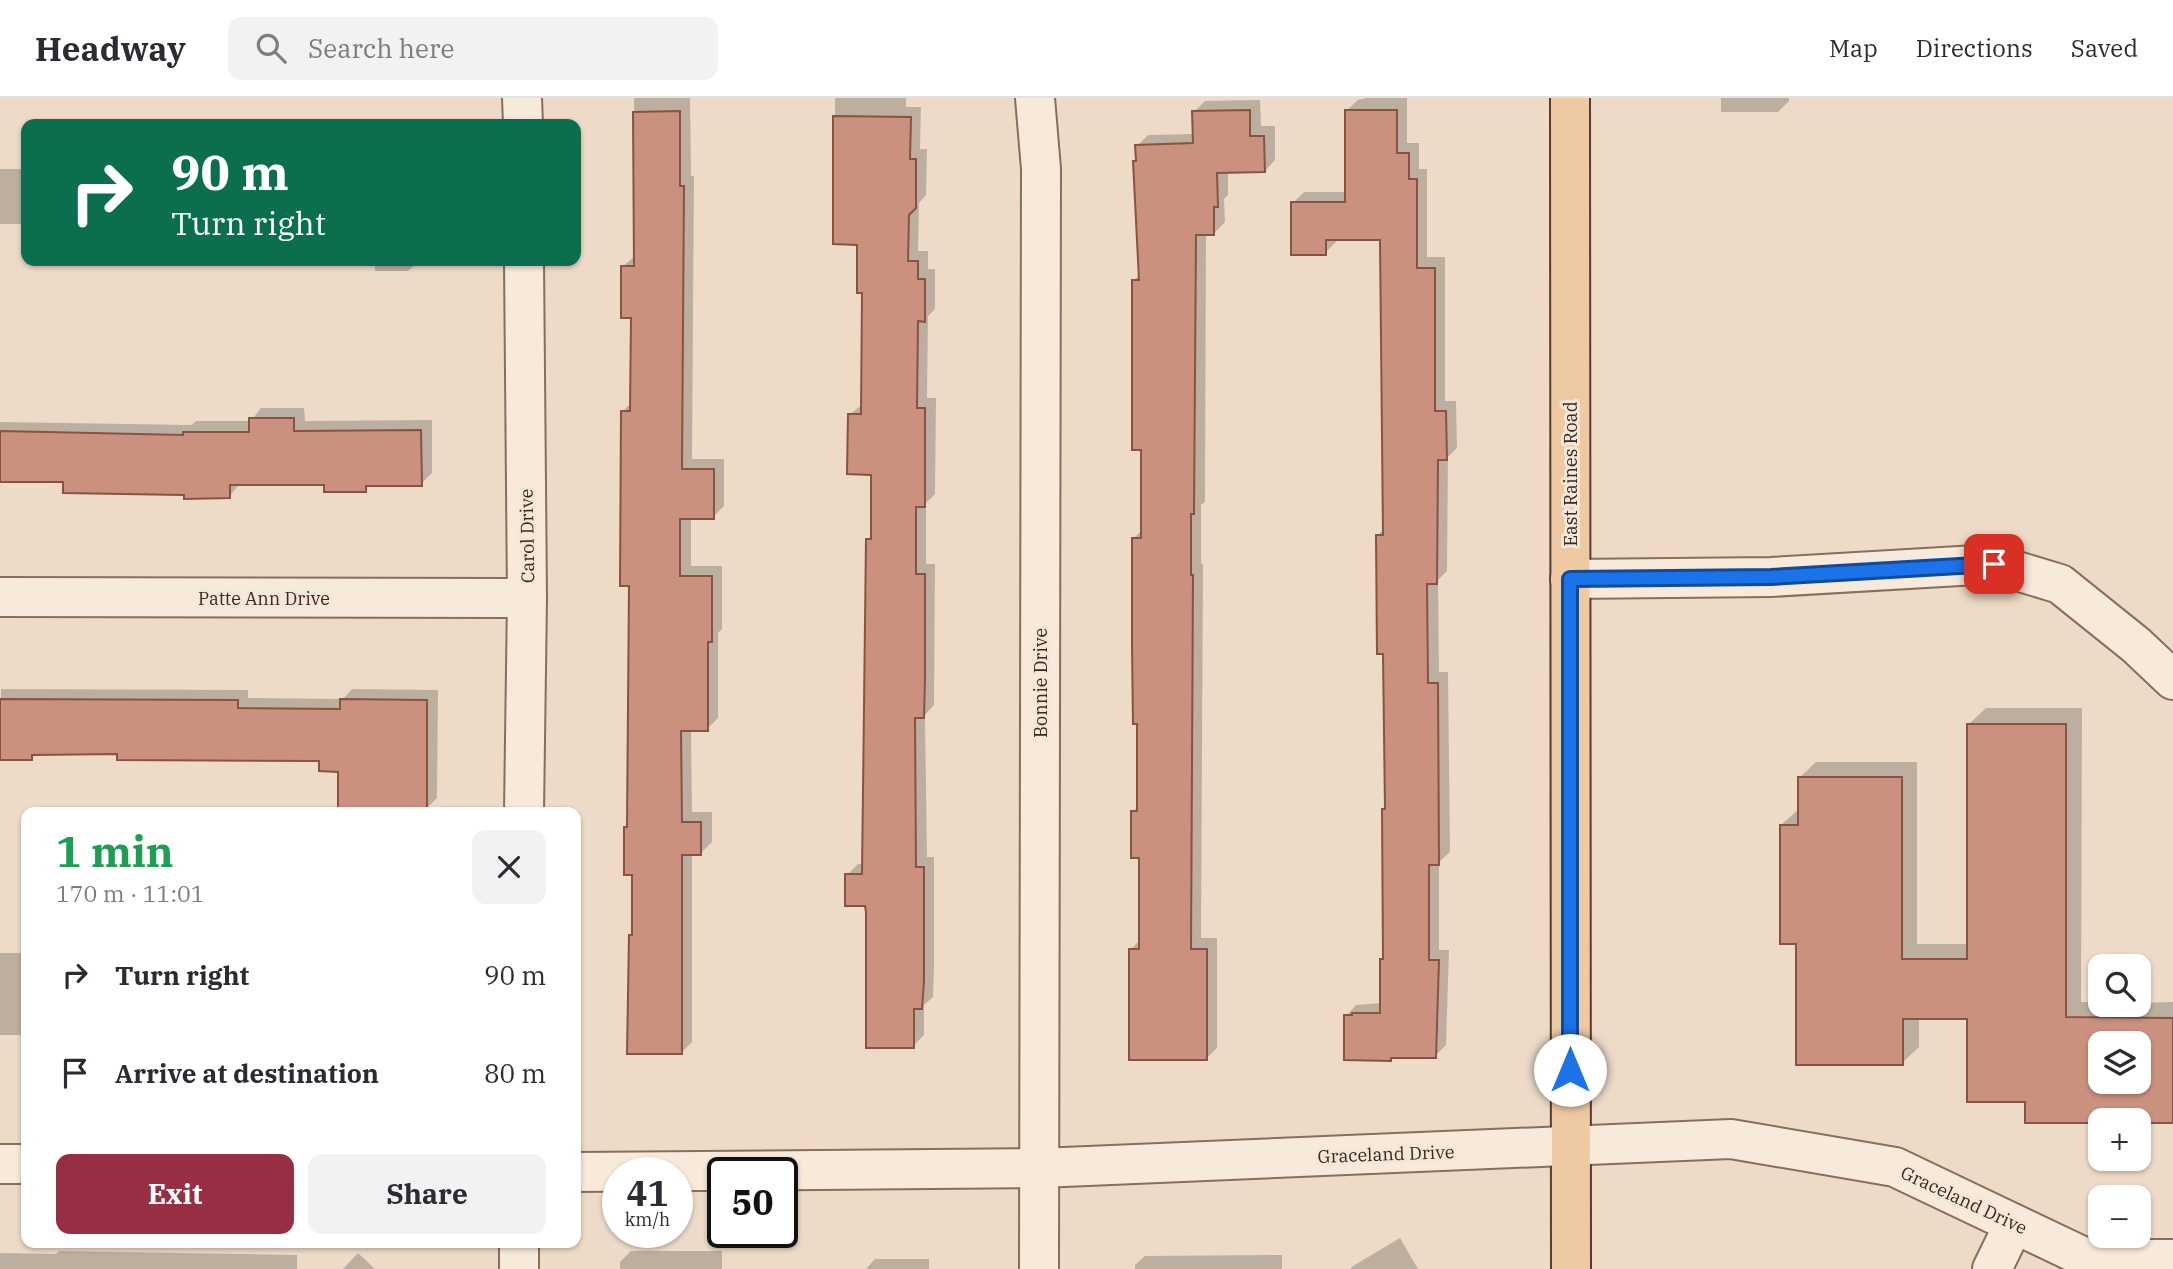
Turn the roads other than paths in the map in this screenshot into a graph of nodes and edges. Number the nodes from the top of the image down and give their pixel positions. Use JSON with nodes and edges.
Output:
{"nodes":[{"id":1,"x":522,"y":98,"type":"edge"},
{"id":2,"x":1035,"y":98,"type":"edge"},
{"id":3,"x":1570,"y":98,"type":"edge"},
{"id":4,"x":523,"y":119,"type":"edge"},
{"id":5,"x":524,"y":266,"type":"edge"},
{"id":6,"x":1570,"y":579,"type":"junction"},
{"id":7,"x":0,"y":597,"type":"edge"},
{"id":8,"x":527,"y":598,"type":"junction"},
{"id":9,"x":2173,"y":680,"type":"edge"},
{"id":10,"x":524,"y":807,"type":"edge"},
{"id":11,"x":1571,"y":1147,"type":"junction"},
{"id":12,"x":0,"y":1164,"type":"edge"},
{"id":13,"x":21,"y":1164,"type":"edge"},
{"id":14,"x":1040,"y":1168,"type":"junction"},
{"id":15,"x":581,"y":1172,"type":"edge"},
{"id":16,"x":2014,"y":1224,"type":"junction"},
{"id":17,"x":519,"y":1248,"type":"edge"},
{"id":18,"x":2173,"y":1259,"type":"edge"},
{"id":19,"x":2088,"y":1264,"type":"edge"},
{"id":20,"x":519,"y":1269,"type":"edge"},
{"id":21,"x":1040,"y":1269,"type":"edge"},
{"id":22,"x":1571,"y":1269,"type":"edge"},
{"id":23,"x":1993,"y":1269,"type":"edge"}],
"edges":[{"from":1,"to":4,"type":"street"},
{"from":2,"to":14,"type":"street","name":"Bonnie Drive"},
{"from":3,"to":6,"type":"main road","name":"East Raines Road"},
{"from":5,"to":8,"type":"street","name":"Carol Drive"},
{"from":6,"to":9,"type":"street"},
{"from":6,"to":11,"type":"main road","name":"East Raines Road"},
{"from":7,"to":8,"type":"street","name":"Patte Ann Drive"},
{"from":8,"to":10,"type":"street","name":"Carol Drive"},
{"from":11,"to":14,"type":"street","name":"Graceland Drive"},
{"from":11,"to":16,"type":"street","name":"Graceland Drive"},
{"from":11,"to":22,"type":"main road","name":"East Raines Road"},
{"from":12,"to":13,"type":"street"},
{"from":14,"to":15,"type":"street","name":"Graceland Drive"},
{"from":14,"to":21,"type":"street","name":"Bonnie Drive"},
{"from":16,"to":19,"type":"street","name":"Graceland Drive"},
{"from":16,"to":23,"type":"street"},
{"from":17,"to":20,"type":"street"},
{"from":18,"to":19,"type":"street","name":"Graceland Drive"}]}
